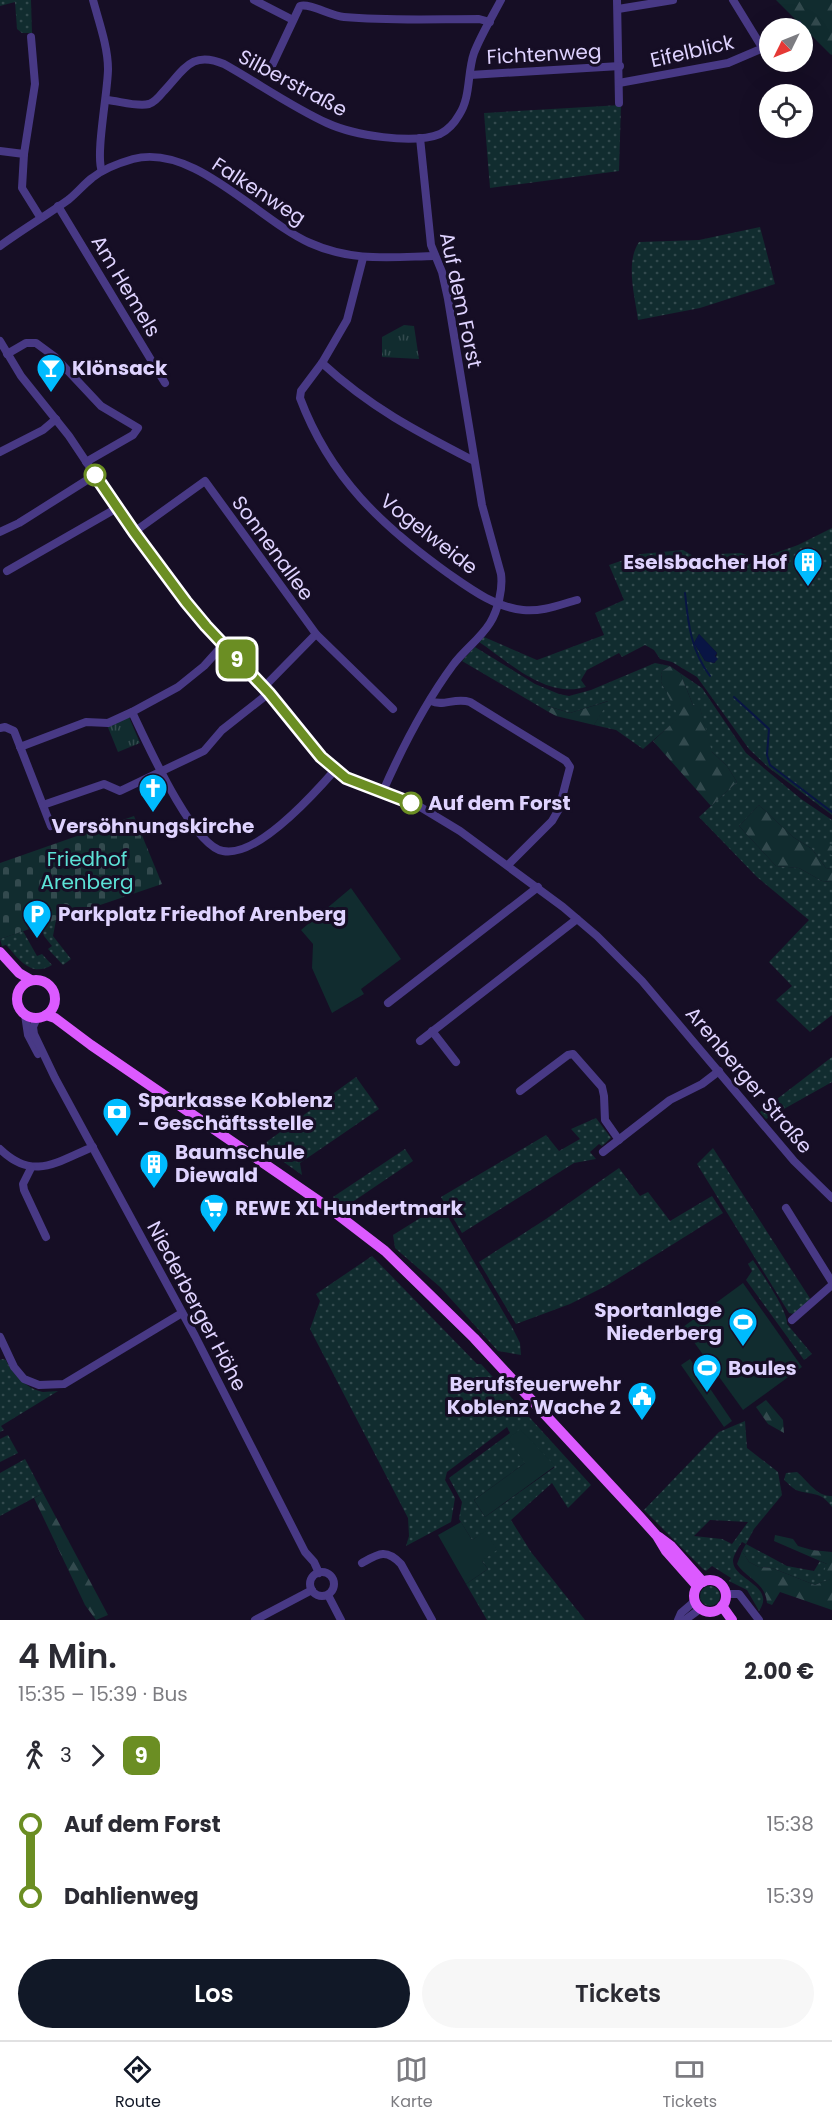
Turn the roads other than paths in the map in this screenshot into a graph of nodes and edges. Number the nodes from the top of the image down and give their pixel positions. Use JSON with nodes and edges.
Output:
{"nodes":[{"id":1,"x":93,"y":0,"type":"edge"},
{"id":2,"x":254,"y":0,"type":"edge"},
{"id":3,"x":501,"y":0,"type":"edge"},
{"id":4,"x":673,"y":0,"type":"edge"},
{"id":5,"x":733,"y":0,"type":"edge"},
{"id":6,"x":618,"y":5,"type":"edge"},
{"id":7,"x":293,"y":20,"type":"junction"},
{"id":8,"x":490,"y":22,"type":"junction"},
{"id":9,"x":31,"y":37,"type":"dead end"},
{"id":10,"x":759,"y":37,"type":"edge"},
{"id":11,"x":759,"y":50,"type":"edge"},
{"id":12,"x":620,"y":66,"type":"junction"},
{"id":13,"x":269,"y":72,"type":"dead end"},
{"id":14,"x":470,"y":75,"type":"junction"},
{"id":15,"x":619,"y":83,"type":"junction"},
{"id":16,"x":106,"y":100,"type":"junction"},
{"id":17,"x":619,"y":103,"type":"dead end"},
{"id":18,"x":420,"y":138,"type":"junction"},
{"id":19,"x":0,"y":151,"type":"edge"},
{"id":20,"x":24,"y":154,"type":"junction"},
{"id":21,"x":102,"y":171,"type":"junction"},
{"id":22,"x":58,"y":206,"type":"junction"},
{"id":23,"x":40,"y":217,"type":"junction"},
{"id":24,"x":0,"y":246,"type":"edge"},
{"id":25,"x":435,"y":256,"type":"junction"},
{"id":26,"x":363,"y":258,"type":"junction"},
{"id":27,"x":0,"y":341,"type":"edge"},
{"id":28,"x":8,"y":354,"type":"junction"},
{"id":29,"x":322,"y":363,"type":"junction"},
{"id":30,"x":165,"y":383,"type":"dead end"},
{"id":31,"x":56,"y":419,"type":"junction"},
{"id":32,"x":0,"y":452,"type":"edge"},
{"id":33,"x":474,"y":461,"type":"junction"},
{"id":34,"x":86,"y":462,"type":"junction"},
{"id":35,"x":95,"y":475,"type":"junction"},
{"id":36,"x":117,"y":508,"type":"junction"},
{"id":37,"x":0,"y":532,"type":"edge"},
{"id":38,"x":134,"y":532,"type":"junction"},
{"id":39,"x":7,"y":571,"type":"dead end"},
{"id":40,"x":577,"y":600,"type":"dead end"},
{"id":41,"x":497,"y":604,"type":"junction"},
{"id":42,"x":316,"y":634,"type":"junction"},
{"id":43,"x":223,"y":645,"type":"junction"},
{"id":44,"x":266,"y":690,"type":"junction"},
{"id":45,"x":430,"y":701,"type":"junction"},
{"id":46,"x":393,"y":709,"type":"dead end"},
{"id":47,"x":132,"y":712,"type":"junction"},
{"id":48,"x":0,"y":728,"type":"edge"},
{"id":49,"x":20,"y":747,"type":"junction"},
{"id":50,"x":334,"y":770,"type":"junction"},
{"id":51,"x":162,"y":772,"type":"junction"},
{"id":52,"x":383,"y":791,"type":"junction"},
{"id":53,"x":43,"y":805,"type":"junction"},
{"id":54,"x":51,"y":826,"type":"dead end"},
{"id":55,"x":508,"y":865,"type":"junction"},
{"id":56,"x":538,"y":887,"type":"junction"},
{"id":57,"x":577,"y":919,"type":"junction"},
{"id":58,"x":0,"y":952,"type":"edge"},
{"id":59,"x":0,"y":960,"type":"edge"},
{"id":60,"x":31,"y":980,"type":"junction"},
{"id":61,"x":20,"y":987,"type":"junction"},
{"id":62,"x":388,"y":1003,"type":"dead end"},
{"id":63,"x":54,"y":1005,"type":"junction"},
{"id":64,"x":25,"y":1015,"type":"junction"},
{"id":65,"x":41,"y":1017,"type":"junction"},
{"id":66,"x":432,"y":1031,"type":"junction"},
{"id":67,"x":420,"y":1041,"type":"dead end"},
{"id":68,"x":100,"y":1050,"type":"junction"},
{"id":69,"x":456,"y":1062,"type":"dead end"},
{"id":70,"x":719,"y":1071,"type":"junction"},
{"id":71,"x":55,"y":1078,"type":"junction"},
{"id":72,"x":520,"y":1091,"type":"dead end"},
{"id":73,"x":619,"y":1140,"type":"junction"},
{"id":74,"x":93,"y":1147,"type":"junction"},
{"id":75,"x":0,"y":1149,"type":"edge"},
{"id":76,"x":603,"y":1152,"type":"dead end"},
{"id":77,"x":31,"y":1168,"type":"junction"},
{"id":78,"x":832,"y":1198,"type":"edge"},
{"id":79,"x":786,"y":1208,"type":"dead end"},
{"id":80,"x":46,"y":1237,"type":"dead end"},
{"id":81,"x":832,"y":1283,"type":"edge"},
{"id":82,"x":182,"y":1313,"type":"junction"},
{"id":83,"x":792,"y":1320,"type":"dead end"},
{"id":84,"x":0,"y":1337,"type":"edge"},
{"id":85,"x":4,"y":1356,"type":"edge"},
{"id":86,"x":362,"y":1563,"type":"dead end"},
{"id":87,"x":316,"y":1574,"type":"junction"},
{"id":88,"x":700,"y":1584,"type":"junction"},
{"id":89,"x":312,"y":1590,"type":"junction"},
{"id":90,"x":725,"y":1594,"type":"junction"},
{"id":91,"x":328,"y":1595,"type":"junction"},
{"id":92,"x":698,"y":1605,"type":"junction"},
{"id":93,"x":720,"y":1612,"type":"edge"},
{"id":94,"x":255,"y":1620,"type":"edge"},
{"id":95,"x":341,"y":1620,"type":"edge"},
{"id":96,"x":432,"y":1620,"type":"edge"},
{"id":97,"x":678,"y":1620,"type":"edge"},
{"id":98,"x":685,"y":1620,"type":"edge"},
{"id":99,"x":732,"y":1620,"type":"edge"},
{"id":100,"x":759,"y":1620,"type":"edge"}],
"edges":[{"from":1,"to":16,"type":"street"},
{"from":2,"to":7,"type":"street"},
{"from":3,"to":8,"type":"street","name":"Silberstraße"},
{"from":4,"to":6,"type":"street"},
{"from":5,"to":10,"type":"street"},
{"from":6,"to":12,"type":"street"},
{"from":7,"to":8,"type":"street"},
{"from":7,"to":13,"type":"street"},
{"from":8,"to":14,"type":"street","name":"Silberstraße"},
{"from":9,"to":20,"type":"street"},
{"from":11,"to":15,"type":"street","name":"Eifelblick"},
{"from":12,"to":14,"type":"street","name":"Fichtenweg"},
{"from":12,"to":15,"type":"street"},
{"from":14,"to":18,"type":"street","name":"Silberstraße"},
{"from":15,"to":17,"type":"street"},
{"from":16,"to":18,"type":"street","name":"Silberstraße"},
{"from":16,"to":21,"type":"street"},
{"from":18,"to":25,"type":"street","name":"Auf dem Forst"},
{"from":19,"to":20,"type":"street"},
{"from":20,"to":23,"type":"street"},
{"from":21,"to":22,"type":"street"},
{"from":21,"to":26,"type":"street","name":"Falkenweg"},
{"from":22,"to":23,"type":"street"},
{"from":22,"to":30,"type":"street","name":"Am Hemels"},
{"from":23,"to":24,"type":"street"},
{"from":25,"to":26,"type":"street","name":"Falkenweg"},
{"from":25,"to":33,"type":"street","name":"Auf dem Forst"},
{"from":26,"to":29,"type":"street","name":"Vogelweide"},
{"from":27,"to":28,"type":"street"},
{"from":28,"to":31,"type":"street"},
{"from":28,"to":34,"type":"street"},
{"from":29,"to":33,"type":"street"},
{"from":29,"to":41,"type":"street","name":"Vogelweide"},
{"from":31,"to":32,"type":"street"},
{"from":31,"to":34,"type":"street"},
{"from":33,"to":41,"type":"street","name":"Auf dem Forst"},
{"from":34,"to":35,"type":"street"},
{"from":35,"to":36,"type":"street"},
{"from":35,"to":37,"type":"street"},
{"from":36,"to":38,"type":"street"},
{"from":36,"to":39,"type":"street"},
{"from":38,"to":42,"type":"street","name":"Sonnenallee"},
{"from":38,"to":43,"type":"street"},
{"from":40,"to":41,"type":"street"},
{"from":41,"to":45,"type":"street","name":"Auf dem Forst"},
{"from":42,"to":44,"type":"street"},
{"from":42,"to":46,"type":"street","name":"Sonnenallee"},
{"from":43,"to":44,"type":"street"},
{"from":43,"to":47,"type":"street"},
{"from":44,"to":50,"type":"street"},
{"from":44,"to":51,"type":"street"},
{"from":45,"to":52,"type":"street","name":"Auf dem Forst"},
{"from":45,"to":55,"type":"street"},
{"from":47,"to":49,"type":"street"},
{"from":47,"to":51,"type":"street"},
{"from":48,"to":49,"type":"street"},
{"from":49,"to":53,"type":"street"},
{"from":50,"to":51,"type":"street"},
{"from":50,"to":52,"type":"street","name":"Arenberger Straße"},
{"from":51,"to":53,"type":"street"},
{"from":52,"to":55,"type":"street","name":"Arenberger Straße"},
{"from":53,"to":54,"type":"street"},
{"from":55,"to":56,"type":"street","name":"Arenberger Straße"},
{"from":56,"to":57,"type":"street","name":"Arenberger Straße"},
{"from":56,"to":62,"type":"street"},
{"from":57,"to":66,"type":"street"},
{"from":57,"to":70,"type":"street","name":"Arenberger Straße"},
{"from":58,"to":60,"type":"main road"},
{"from":59,"to":61,"type":"main road"},
{"from":60,"to":61,"type":"main road"},
{"from":60,"to":63,"type":"main road"},
{"from":61,"to":64,"type":"main road"},
{"from":63,"to":65,"type":"main road"},
{"from":63,"to":68,"type":"main road"},
{"from":64,"to":65,"type":"main road"},
{"from":64,"to":71,"type":"street","name":"Niederberger Höhe"},
{"from":65,"to":68,"type":"main road"},
{"from":65,"to":71,"type":"street","name":"Niederberger Höhe"},
{"from":66,"to":67,"type":"street"},
{"from":66,"to":69,"type":"street"},
{"from":68,"to":88,"type":"main road"},
{"from":70,"to":73,"type":"street"},
{"from":70,"to":78,"type":"street","name":"Arenberger Straße"},
{"from":71,"to":74,"type":"street","name":"Niederberger Höhe"},
{"from":72,"to":73,"type":"street"},
{"from":73,"to":76,"type":"street"},
{"from":74,"to":77,"type":"street"},
{"from":74,"to":82,"type":"street","name":"Niederberger Höhe"},
{"from":75,"to":77,"type":"street"},
{"from":77,"to":80,"type":"street"},
{"from":79,"to":81,"type":"street"},
{"from":81,"to":83,"type":"street"},
{"from":82,"to":85,"type":"street"},
{"from":82,"to":87,"type":"street","name":"Niederberger Höhe"},
{"from":84,"to":85,"type":"street"},
{"from":86,"to":96,"type":"street"},
{"from":87,"to":89,"type":"street"},
{"from":87,"to":91,"type":"street"},
{"from":88,"to":90,"type":"main road"},
{"from":88,"to":92,"type":"main road"},
{"from":89,"to":91,"type":"street"},
{"from":89,"to":94,"type":"street"},
{"from":90,"to":93,"type":"main road"},
{"from":90,"to":100,"type":"street"},
{"from":91,"to":95,"type":"street"},
{"from":92,"to":93,"type":"main road"},
{"from":92,"to":97,"type":"street"},
{"from":92,"to":98,"type":"street"},
{"from":93,"to":99,"type":"main road"}]}
